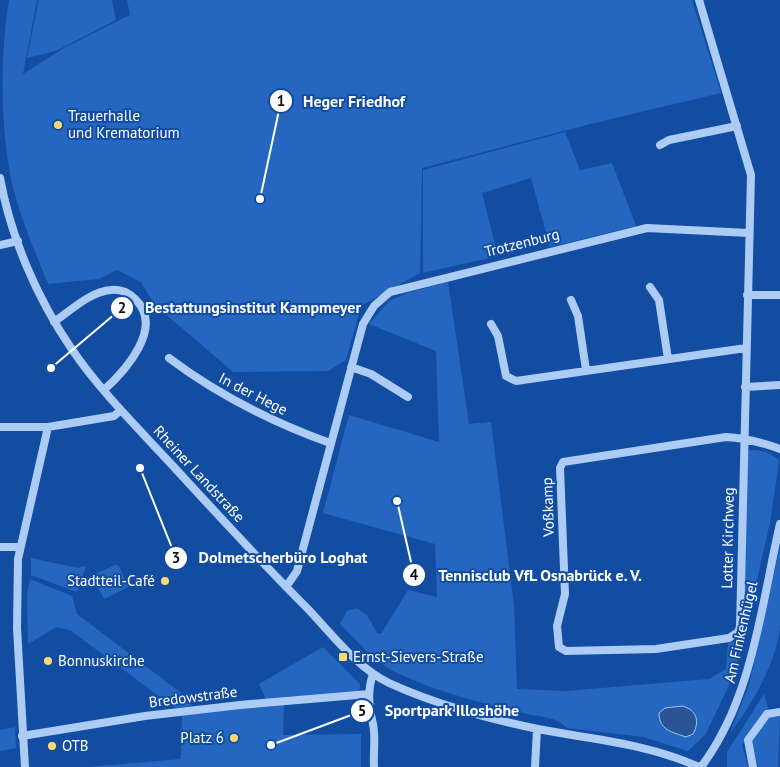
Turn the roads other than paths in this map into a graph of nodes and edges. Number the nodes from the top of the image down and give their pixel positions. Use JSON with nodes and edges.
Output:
{"nodes":[{"id":1,"x":699,"y":0,"type":"edge"},
{"id":2,"x":737,"y":126,"type":"junction"},
{"id":3,"x":660,"y":145,"type":"dead end"},
{"id":4,"x":0,"y":178,"type":"edge"},
{"id":5,"x":749,"y":232,"type":"junction"},
{"id":6,"x":18,"y":241,"type":"junction"},
{"id":7,"x":0,"y":245,"type":"edge"},
{"id":8,"x":650,"y":286,"type":"dead end"},
{"id":9,"x":747,"y":295,"type":"junction"},
{"id":10,"x":780,"y":295,"type":"edge"},
{"id":11,"x":571,"y":300,"type":"dead end"},
{"id":12,"x":54,"y":322,"type":"junction"},
{"id":13,"x":490,"y":324,"type":"dead end"},
{"id":14,"x":746,"y":348,"type":"junction"},
{"id":15,"x":169,"y":358,"type":"dead end"},
{"id":16,"x":668,"y":359,"type":"junction"},
{"id":17,"x":351,"y":367,"type":"junction"},
{"id":18,"x":586,"y":370,"type":"junction"},
{"id":19,"x":780,"y":385,"type":"edge"},
{"id":20,"x":745,"y":387,"type":"junction"},
{"id":21,"x":104,"y":390,"type":"junction"},
{"id":22,"x":408,"y":397,"type":"dead end"},
{"id":23,"x":121,"y":410,"type":"junction"},
{"id":24,"x":0,"y":427,"type":"edge"},
{"id":25,"x":48,"y":427,"type":"junction"},
{"id":26,"x":744,"y":438,"type":"junction"},
{"id":27,"x":330,"y":443,"type":"junction"},
{"id":28,"x":780,"y":449,"type":"edge"},
{"id":29,"x":780,"y":524,"type":"edge"},
{"id":30,"x":0,"y":547,"type":"edge"},
{"id":31,"x":20,"y":547,"type":"junction"},
{"id":32,"x":286,"y":588,"type":"junction"},
{"id":33,"x":734,"y":636,"type":"joint"},
{"id":34,"x":373,"y":674,"type":"junction"},
{"id":35,"x":369,"y":694,"type":"junction"},
{"id":36,"x":780,"y":712,"type":"edge"},
{"id":37,"x":537,"y":729,"type":"junction"},
{"id":38,"x":22,"y":736,"type":"junction"},
{"id":39,"x":25,"y":767,"type":"edge"},
{"id":40,"x":374,"y":767,"type":"edge"},
{"id":41,"x":535,"y":767,"type":"edge"},
{"id":42,"x":700,"y":767,"type":"edge"},
{"id":43,"x":753,"y":767,"type":"edge"}],
"edges":[{"from":1,"to":2,"type":"street","name":"Lotter Kirchweg"},
{"from":2,"to":3,"type":"street"},
{"from":2,"to":5,"type":"street","name":"Lotter Kirchweg"},
{"from":4,"to":6,"type":"street","name":"Rheiner Landstraße"},
{"from":5,"to":9,"type":"street","name":"Lotter Kirchweg"},
{"from":5,"to":17,"type":"street","name":"Trotzenburg"},
{"from":6,"to":7,"type":"street"},
{"from":6,"to":12,"type":"street","name":"Rheiner Landstraße"},
{"from":8,"to":16,"type":"street"},
{"from":9,"to":10,"type":"street"},
{"from":9,"to":14,"type":"street","name":"Lotter Kirchweg"},
{"from":11,"to":18,"type":"street"},
{"from":12,"to":21,"type":"street","name":"Rheiner Landstraße"},
{"from":12,"to":21,"type":"street"},
{"from":13,"to":18,"type":"street"},
{"from":14,"to":16,"type":"street"},
{"from":14,"to":20,"type":"street","name":"Lotter Kirchweg"},
{"from":15,"to":27,"type":"street","name":"In der Hege"},
{"from":16,"to":18,"type":"street"},
{"from":17,"to":22,"type":"street"},
{"from":17,"to":27,"type":"street","name":"Trotzenburg"},
{"from":19,"to":20,"type":"street"},
{"from":20,"to":26,"type":"street","name":"Lotter Kirchweg"},
{"from":21,"to":23,"type":"street","name":"Rheiner Landstraße"},
{"from":23,"to":25,"type":"street"},
{"from":23,"to":32,"type":"street","name":"Rheiner Landstraße"},
{"from":24,"to":25,"type":"street"},
{"from":25,"to":31,"type":"street"},
{"from":26,"to":28,"type":"street"},
{"from":26,"to":33,"type":"street","name":"Lotter Kirchweg"},
{"from":26,"to":33,"type":"street","name":"Voßkamp"},
{"from":27,"to":32,"type":"street","name":"Trotzenburg"},
{"from":29,"to":42,"type":"street","name":"Am Finkenhügel"},
{"from":30,"to":31,"type":"street"},
{"from":31,"to":38,"type":"street"},
{"from":32,"to":34,"type":"street","name":"Rheiner Landstraße"},
{"from":34,"to":35,"type":"street"},
{"from":34,"to":37,"type":"street","name":"Rheiner Landstraße"},
{"from":35,"to":38,"type":"street","name":"Bredowstraße"},
{"from":35,"to":40,"type":"street"},
{"from":36,"to":43,"type":"street"},
{"from":37,"to":41,"type":"street"},
{"from":37,"to":42,"type":"street","name":"Rheiner Landstraße"},
{"from":38,"to":39,"type":"street"}]}
